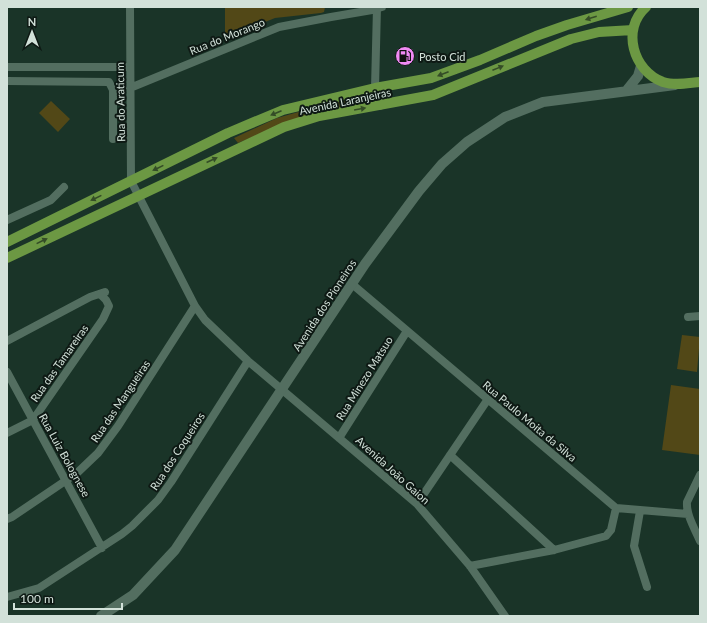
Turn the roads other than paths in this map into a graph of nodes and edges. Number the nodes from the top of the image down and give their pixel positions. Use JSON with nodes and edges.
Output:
{"nodes":[{"id":1,"x":130,"y":7,"type":"edge"},
{"id":2,"x":357,"y":7,"type":"edge"},
{"id":3,"x":623,"y":7,"type":"edge"},
{"id":4,"x":646,"y":7,"type":"edge"},
{"id":5,"x":377,"y":8,"type":"edge"},
{"id":6,"x":633,"y":30,"type":"junction"},
{"id":7,"x":641,"y":66,"type":"junction"},
{"id":8,"x":130,"y":67,"type":"junction"},
{"id":9,"x":7,"y":68,"type":"edge"},
{"id":10,"x":700,"y":78,"type":"edge"},
{"id":11,"x":7,"y":80,"type":"edge"},
{"id":12,"x":695,"y":82,"type":"edge"},
{"id":13,"x":678,"y":84,"type":"junction"},
{"id":14,"x":130,"y":88,"type":"junction"},
{"id":15,"x":375,"y":88,"type":"junction"},
{"id":16,"x":626,"y":91,"type":"junction"},
{"id":17,"x":380,"y":106,"type":"junction"},
{"id":18,"x":114,"y":139,"type":"dead end"},
{"id":19,"x":132,"y":181,"type":"junction"},
{"id":20,"x":64,"y":187,"type":"dead end"},
{"id":21,"x":138,"y":195,"type":"junction"},
{"id":22,"x":7,"y":220,"type":"edge"},
{"id":23,"x":7,"y":242,"type":"edge"},
{"id":24,"x":7,"y":258,"type":"edge"},
{"id":25,"x":352,"y":284,"type":"junction"},
{"id":26,"x":195,"y":306,"type":"junction"},
{"id":27,"x":688,"y":316,"type":"dead end"},
{"id":28,"x":700,"y":316,"type":"edge"},
{"id":29,"x":407,"y":331,"type":"junction"},
{"id":30,"x":7,"y":341,"type":"edge"},
{"id":31,"x":248,"y":361,"type":"junction"},
{"id":32,"x":7,"y":372,"type":"edge"},
{"id":33,"x":282,"y":391,"type":"junction"},
{"id":34,"x":488,"y":399,"type":"junction"},
{"id":35,"x":33,"y":420,"type":"junction"},
{"id":36,"x":7,"y":433,"type":"edge"},
{"id":37,"x":339,"y":438,"type":"junction"},
{"id":38,"x":450,"y":455,"type":"junction"},
{"id":39,"x":700,"y":475,"type":"edge"},
{"id":40,"x":67,"y":480,"type":"junction"},
{"id":41,"x":417,"y":504,"type":"junction"},
{"id":42,"x":616,"y":508,"type":"junction"},
{"id":43,"x":640,"y":511,"type":"junction"},
{"id":44,"x":688,"y":514,"type":"junction"},
{"id":45,"x":7,"y":519,"type":"edge"},
{"id":46,"x":700,"y":540,"type":"edge"},
{"id":47,"x":102,"y":548,"type":"junction"},
{"id":48,"x":554,"y":550,"type":"junction"},
{"id":49,"x":470,"y":566,"type":"junction"},
{"id":50,"x":647,"y":587,"type":"dead end"},
{"id":51,"x":7,"y":597,"type":"edge"},
{"id":52,"x":101,"y":616,"type":"edge"},
{"id":53,"x":505,"y":616,"type":"edge"}],
"edges":[{"from":1,"to":8,"type":"street","name":"Rua do Araticum"},
{"from":2,"to":5,"type":"street"},
{"from":3,"to":15,"type":"main road","name":"Avenida Laranjeiras","one_way":true},
{"from":4,"to":6,"type":"main road"},
{"from":5,"to":14,"type":"street","name":"Rua do Morango"},
{"from":5,"to":15,"type":"street"},
{"from":6,"to":7,"type":"main road"},
{"from":17,"to":6,"type":"main road","name":"Avenida Laranjeiras","one_way":true},
{"from":7,"to":13,"type":"main road"},
{"from":7,"to":16,"type":"main road"},
{"from":8,"to":9,"type":"street"},
{"from":8,"to":14,"type":"street","name":"Rua do Araticum"},
{"from":10,"to":12,"type":"main road"},
{"from":11,"to":18,"type":"street"},
{"from":12,"to":13,"type":"main road","name":"Avenida dos Pioneiros"},
{"from":13,"to":16,"type":"main road","name":"Avenida dos Pioneiros"},
{"from":14,"to":19,"type":"street","name":"Rua do Araticum"},
{"from":15,"to":17,"type":"street"},
{"from":15,"to":19,"type":"main road","name":"Avenida Laranjeiras","one_way":true},
{"from":16,"to":25,"type":"main road","name":"Avenida dos Pioneiros"},
{"from":21,"to":17,"type":"main road","name":"Avenida Laranjeiras","one_way":true},
{"from":19,"to":21,"type":"street","name":"Rua do Araticum"},
{"from":19,"to":23,"type":"main road","name":"Avenida Laranjeiras","one_way":true},
{"from":20,"to":22,"type":"street"},
{"from":24,"to":21,"type":"main road","name":"Avenida Laranjeiras","one_way":true},
{"from":21,"to":26,"type":"street"},
{"from":25,"to":29,"type":"street","name":"Rua Paulo Moita da Silva"},
{"from":25,"to":33,"type":"main road","name":"Avenida dos Pioneiros"},
{"from":26,"to":31,"type":"street"},
{"from":26,"to":40,"type":"street","name":"Rua das Mangueiras"},
{"from":27,"to":28,"type":"street"},
{"from":29,"to":34,"type":"street","name":"Rua Paulo Moita da Silva"},
{"from":29,"to":37,"type":"street","name":"Rua Minezo Matsuo"},
{"from":30,"to":35,"type":"street","name":"Rua das Tamareiras"},
{"from":31,"to":33,"type":"street"},
{"from":31,"to":47,"type":"street","name":"Rua dos Coqueiros"},
{"from":32,"to":35,"type":"street","name":"Rua Luiz Bolognese"},
{"from":33,"to":37,"type":"street","name":"Avenida João Gaion"},
{"from":33,"to":52,"type":"main road","name":"Avenida dos Pioneiros"},
{"from":34,"to":38,"type":"street"},
{"from":34,"to":42,"type":"street","name":"Rua Paulo Moita da Silva"},
{"from":35,"to":36,"type":"street","name":"Rua das Tamareiras"},
{"from":35,"to":40,"type":"street","name":"Rua Luiz Bolognese"},
{"from":37,"to":41,"type":"street","name":"Avenida João Gaion"},
{"from":38,"to":41,"type":"street"},
{"from":38,"to":48,"type":"street"},
{"from":39,"to":44,"type":"street"},
{"from":40,"to":45,"type":"street","name":"Rua das Mangueiras"},
{"from":40,"to":47,"type":"street","name":"Rua Luiz Bolognese"},
{"from":41,"to":49,"type":"street","name":"Avenida João Gaion"},
{"from":42,"to":43,"type":"street"},
{"from":42,"to":48,"type":"street"},
{"from":43,"to":44,"type":"street"},
{"from":43,"to":50,"type":"street"},
{"from":44,"to":46,"type":"street"},
{"from":47,"to":51,"type":"street","name":"Rua dos Coqueiros"},
{"from":48,"to":49,"type":"street"},
{"from":49,"to":53,"type":"street","name":"Avenida João Gaion"}]}
